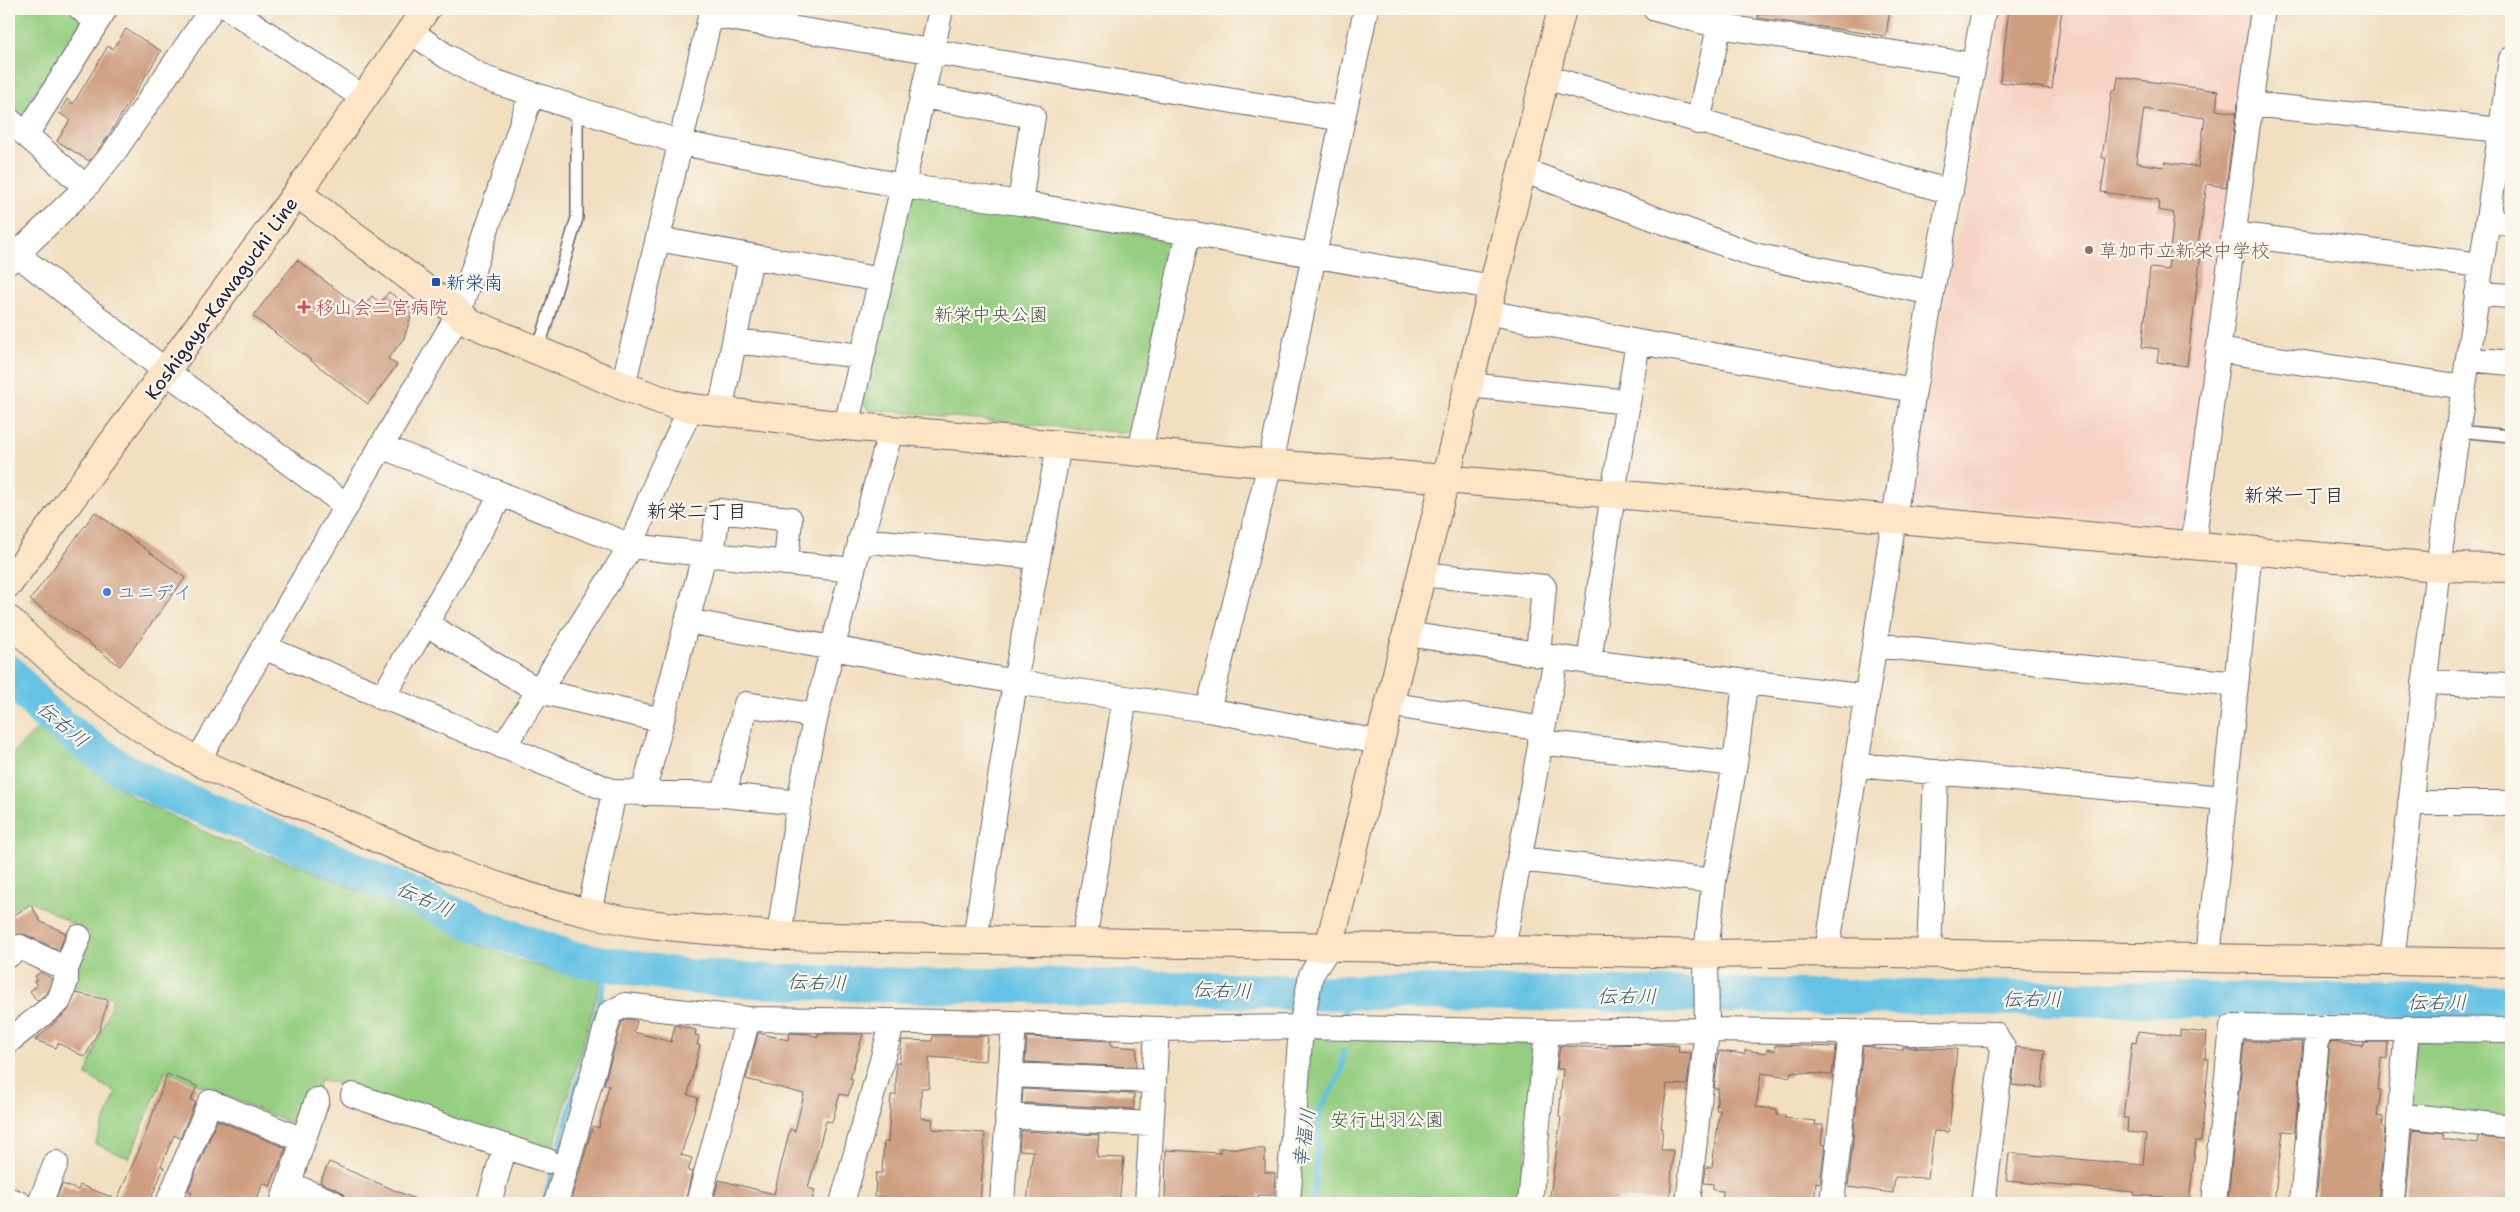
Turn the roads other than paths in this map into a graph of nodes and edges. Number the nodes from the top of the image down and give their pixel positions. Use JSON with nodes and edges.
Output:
{"nodes":[{"id":1,"x":212,"y":9,"type":"edge"},
{"id":2,"x":230,"y":9,"type":"edge"},
{"id":3,"x":426,"y":9,"type":"edge"},
{"id":4,"x":941,"y":9,"type":"edge"},
{"id":5,"x":1366,"y":9,"type":"edge"},
{"id":6,"x":1561,"y":9,"type":"edge"},
{"id":7,"x":1655,"y":9,"type":"edge"},
{"id":8,"x":1984,"y":9,"type":"edge"},
{"id":9,"x":2263,"y":9,"type":"edge"},
{"id":10,"x":712,"y":12,"type":"edge"},
{"id":11,"x":95,"y":13,"type":"edge"},
{"id":12,"x":1721,"y":17,"type":"edge"},
{"id":13,"x":410,"y":32,"type":"junction"},
{"id":14,"x":932,"y":52,"type":"junction"},
{"id":15,"x":2511,"y":59,"type":"edge"},
{"id":16,"x":1973,"y":65,"type":"junction"},
{"id":17,"x":1545,"y":77,"type":"junction"},
{"id":18,"x":530,"y":95,"type":"junction"},
{"id":19,"x":922,"y":96,"type":"junction"},
{"id":20,"x":364,"y":98,"type":"junction"},
{"id":21,"x":2250,"y":104,"type":"junction"},
{"id":22,"x":577,"y":110,"type":"junction"},
{"id":23,"x":1343,"y":119,"type":"junction"},
{"id":24,"x":1698,"y":122,"type":"junction"},
{"id":25,"x":18,"y":127,"type":"edge"},
{"id":26,"x":2506,"y":131,"type":"edge"},
{"id":27,"x":680,"y":143,"type":"junction"},
{"id":28,"x":1522,"y":170,"type":"junction"},
{"id":29,"x":903,"y":186,"type":"junction"},
{"id":30,"x":86,"y":188,"type":"junction"},
{"id":31,"x":1951,"y":192,"type":"junction"},
{"id":32,"x":297,"y":193,"type":"junction"},
{"id":33,"x":1020,"y":203,"type":"junction"},
{"id":34,"x":2487,"y":222,"type":"junction"},
{"id":35,"x":2511,"y":223,"type":"edge"},
{"id":36,"x":1188,"y":233,"type":"junction"},
{"id":37,"x":2233,"y":234,"type":"junction"},
{"id":38,"x":658,"y":239,"type":"junction"},
{"id":39,"x":1314,"y":254,"type":"junction"},
{"id":40,"x":11,"y":255,"type":"edge"},
{"id":41,"x":751,"y":257,"type":"junction"},
{"id":42,"x":2481,"y":265,"type":"junction"},
{"id":43,"x":880,"y":280,"type":"junction"},
{"id":44,"x":1932,"y":293,"type":"junction"},
{"id":45,"x":2477,"y":294,"type":"junction"},
{"id":46,"x":2511,"y":296,"type":"edge"},
{"id":47,"x":1490,"y":299,"type":"junction"},
{"id":48,"x":458,"y":315,"type":"junction"},
{"id":49,"x":735,"y":341,"type":"junction"},
{"id":50,"x":1638,"y":342,"type":"junction"},
{"id":51,"x":2218,"y":350,"type":"junction"},
{"id":52,"x":538,"y":351,"type":"junction"},
{"id":53,"x":862,"y":356,"type":"junction"},
{"id":54,"x":2468,"y":359,"type":"junction"},
{"id":55,"x":2511,"y":363,"type":"edge"},
{"id":56,"x":167,"y":372,"type":"junction"},
{"id":57,"x":1469,"y":385,"type":"junction"},
{"id":58,"x":623,"y":386,"type":"junction"},
{"id":59,"x":2464,"y":386,"type":"junction"},
{"id":60,"x":1914,"y":390,"type":"junction"},
{"id":61,"x":1628,"y":402,"type":"junction"},
{"id":62,"x":691,"y":408,"type":"junction"},
{"id":63,"x":720,"y":412,"type":"junction"},
{"id":64,"x":846,"y":426,"type":"junction"},
{"id":65,"x":891,"y":430,"type":"junction"},
{"id":66,"x":2457,"y":431,"type":"junction"},
{"id":67,"x":2511,"y":436,"type":"edge"},
{"id":68,"x":1059,"y":444,"type":"junction"},
{"id":69,"x":382,"y":446,"type":"junction"},
{"id":70,"x":1140,"y":451,"type":"junction"},
{"id":71,"x":1270,"y":464,"type":"junction"},
{"id":72,"x":1446,"y":477,"type":"junction"},
{"id":73,"x":1613,"y":493,"type":"junction"},
{"id":74,"x":502,"y":494,"type":"junction"},
{"id":75,"x":346,"y":506,"type":"junction"},
{"id":76,"x":1895,"y":519,"type":"junction"},
{"id":77,"x":860,"y":540,"type":"junction"},
{"id":78,"x":2193,"y":545,"type":"junction"},
{"id":79,"x":631,"y":546,"type":"junction"},
{"id":80,"x":2250,"y":550,"type":"junction"},
{"id":81,"x":708,"y":556,"type":"junction"},
{"id":82,"x":1038,"y":557,"type":"junction"},
{"id":83,"x":786,"y":563,"type":"junction"},
{"id":84,"x":2438,"y":567,"type":"junction"},
{"id":85,"x":2511,"y":568,"type":"edge"},
{"id":86,"x":852,"y":570,"type":"junction"},
{"id":87,"x":1422,"y":574,"type":"junction"},
{"id":88,"x":9,"y":583,"type":"edge"},
{"id":89,"x":9,"y":620,"type":"edge"},
{"id":90,"x":687,"y":621,"type":"junction"},
{"id":91,"x":426,"y":624,"type":"junction"},
{"id":92,"x":1407,"y":634,"type":"junction"},
{"id":93,"x":1875,"y":645,"type":"junction"},
{"id":94,"x":264,"y":648,"type":"junction"},
{"id":95,"x":834,"y":649,"type":"junction"},
{"id":96,"x":1547,"y":656,"type":"junction"},
{"id":97,"x":1589,"y":662,"type":"junction"},
{"id":98,"x":1015,"y":682,"type":"junction"},
{"id":99,"x":2424,"y":682,"type":"junction"},
{"id":100,"x":1745,"y":684,"type":"junction"},
{"id":101,"x":2236,"y":684,"type":"junction"},
{"id":102,"x":2511,"y":685,"type":"edge"},
{"id":103,"x":539,"y":691,"type":"junction"},
{"id":104,"x":1867,"y":697,"type":"junction"},
{"id":105,"x":382,"y":698,"type":"junction"},
{"id":106,"x":1124,"y":698,"type":"junction"},
{"id":107,"x":1388,"y":704,"type":"junction"},
{"id":108,"x":1208,"y":710,"type":"junction"},
{"id":109,"x":816,"y":716,"type":"junction"},
{"id":110,"x":661,"y":720,"type":"junction"},
{"id":111,"x":1541,"y":736,"type":"junction"},
{"id":112,"x":1379,"y":742,"type":"junction"},
{"id":113,"x":503,"y":747,"type":"junction"},
{"id":114,"x":198,"y":760,"type":"junction"},
{"id":115,"x":1735,"y":764,"type":"junction"},
{"id":116,"x":1856,"y":765,"type":"junction"},
{"id":117,"x":1936,"y":772,"type":"junction"},
{"id":118,"x":614,"y":792,"type":"junction"},
{"id":119,"x":644,"y":794,"type":"junction"},
{"id":120,"x":724,"y":796,"type":"junction"},
{"id":121,"x":2224,"y":798,"type":"junction"},
{"id":122,"x":800,"y":803,"type":"junction"},
{"id":123,"x":2410,"y":803,"type":"junction"},
{"id":124,"x":2511,"y":803,"type":"edge"},
{"id":125,"x":1519,"y":859,"type":"junction"},
{"id":126,"x":1714,"y":881,"type":"junction"},
{"id":127,"x":588,"y":914,"type":"junction"},
{"id":128,"x":779,"y":936,"type":"junction"},
{"id":129,"x":79,"y":937,"type":"dead end"},
{"id":130,"x":975,"y":940,"type":"junction"},
{"id":131,"x":1084,"y":940,"type":"junction"},
{"id":132,"x":1329,"y":947,"type":"junction"},
{"id":133,"x":1503,"y":949,"type":"junction"},
{"id":134,"x":1826,"y":952,"type":"junction"},
{"id":135,"x":1929,"y":953,"type":"junction"},
{"id":136,"x":9,"y":955,"type":"edge"},
{"id":137,"x":1706,"y":955,"type":"junction"},
{"id":138,"x":2208,"y":958,"type":"junction"},
{"id":139,"x":2392,"y":960,"type":"junction"},
{"id":140,"x":2511,"y":964,"type":"edge"},
{"id":141,"x":66,"y":969,"type":"junction"},
{"id":142,"x":748,"y":1019,"type":"junction"},
{"id":143,"x":893,"y":1021,"type":"junction"},
{"id":144,"x":1014,"y":1023,"type":"junction"},
{"id":145,"x":1301,"y":1026,"type":"junction"},
{"id":146,"x":2318,"y":1028,"type":"junction"},
{"id":147,"x":2407,"y":1028,"type":"junction"},
{"id":148,"x":1157,"y":1029,"type":"junction"},
{"id":149,"x":1707,"y":1030,"type":"junction"},
{"id":150,"x":2511,"y":1030,"type":"edge"},
{"id":151,"x":1547,"y":1032,"type":"junction"},
{"id":152,"x":1850,"y":1032,"type":"junction"},
{"id":153,"x":9,"y":1040,"type":"edge"},
{"id":154,"x":1010,"y":1075,"type":"junction"},
{"id":155,"x":1153,"y":1080,"type":"junction"},
{"id":156,"x":353,"y":1095,"type":"dead end"},
{"id":157,"x":318,"y":1100,"type":"dead end"},
{"id":158,"x":2402,"y":1114,"type":"junction"},
{"id":159,"x":1007,"y":1116,"type":"junction"},
{"id":160,"x":1151,"y":1124,"type":"junction"},
{"id":161,"x":2511,"y":1127,"type":"edge"},
{"id":162,"x":303,"y":1140,"type":"junction"},
{"id":163,"x":505,"y":1146,"type":"junction"},
{"id":164,"x":548,"y":1161,"type":"dead end"},
{"id":165,"x":56,"y":1163,"type":"dead end"},
{"id":166,"x":285,"y":1194,"type":"edge"},
{"id":167,"x":9,"y":1200,"type":"edge"},
{"id":168,"x":19,"y":1203,"type":"edge"},
{"id":169,"x":40,"y":1203,"type":"edge"},
{"id":170,"x":168,"y":1203,"type":"edge"},
{"id":171,"x":334,"y":1203,"type":"edge"},
{"id":172,"x":489,"y":1203,"type":"edge"},
{"id":173,"x":556,"y":1203,"type":"edge"},
{"id":174,"x":698,"y":1203,"type":"edge"},
{"id":175,"x":842,"y":1203,"type":"edge"},
{"id":176,"x":1002,"y":1203,"type":"edge"},
{"id":177,"x":1147,"y":1203,"type":"edge"},
{"id":178,"x":1288,"y":1203,"type":"edge"},
{"id":179,"x":1530,"y":1203,"type":"edge"},
{"id":180,"x":1688,"y":1203,"type":"edge"},
{"id":181,"x":1832,"y":1203,"type":"edge"},
{"id":182,"x":1983,"y":1203,"type":"edge"},
{"id":183,"x":2214,"y":1203,"type":"edge"},
{"id":184,"x":2302,"y":1203,"type":"edge"},
{"id":185,"x":2392,"y":1203,"type":"edge"}],
"edges":[{"from":1,"to":30,"type":"street"},
{"from":2,"to":20,"type":"street"},
{"from":3,"to":13,"type":"street","name":"Koshigaya-Kawaguchi Line"},
{"from":4,"to":14,"type":"street"},
{"from":5,"to":23,"type":"street"},
{"from":6,"to":17,"type":"street"},
{"from":7,"to":12,"type":"street"},
{"from":8,"to":16,"type":"street"},
{"from":9,"to":21,"type":"street"},
{"from":10,"to":14,"type":"street"},
{"from":10,"to":27,"type":"street"},
{"from":11,"to":25,"type":"street"},
{"from":12,"to":16,"type":"street"},
{"from":12,"to":24,"type":"street"},
{"from":13,"to":18,"type":"street"},
{"from":13,"to":20,"type":"street","name":"Koshigaya-Kawaguchi Line"},
{"from":14,"to":19,"type":"street"},
{"from":14,"to":23,"type":"street"},
{"from":15,"to":26,"type":"street"},
{"from":16,"to":31,"type":"street"},
{"from":17,"to":24,"type":"street"},
{"from":17,"to":28,"type":"street"},
{"from":18,"to":22,"type":"street"},
{"from":18,"to":48,"type":"street"},
{"from":19,"to":29,"type":"street"},
{"from":19,"to":33,"type":"street"},
{"from":20,"to":32,"type":"street","name":"Koshigaya-Kawaguchi Line"},
{"from":21,"to":26,"type":"street"},
{"from":21,"to":37,"type":"street"},
{"from":22,"to":27,"type":"street"},
{"from":22,"to":52,"type":"lane"},
{"from":23,"to":39,"type":"street"},
{"from":24,"to":31,"type":"street"},
{"from":25,"to":30,"type":"street"},
{"from":26,"to":34,"type":"street"},
{"from":27,"to":29,"type":"street"},
{"from":27,"to":38,"type":"street"},
{"from":28,"to":44,"type":"street"},
{"from":28,"to":47,"type":"street"},
{"from":29,"to":33,"type":"street"},
{"from":29,"to":43,"type":"street"},
{"from":30,"to":40,"type":"street"},
{"from":31,"to":44,"type":"street"},
{"from":32,"to":48,"type":"street"},
{"from":32,"to":56,"type":"street","name":"Koshigaya-Kawaguchi Line"},
{"from":33,"to":36,"type":"street"},
{"from":34,"to":35,"type":"street"},
{"from":34,"to":42,"type":"street"},
{"from":36,"to":39,"type":"street"},
{"from":36,"to":70,"type":"street"},
{"from":37,"to":42,"type":"street"},
{"from":37,"to":51,"type":"street"},
{"from":38,"to":41,"type":"street"},
{"from":38,"to":58,"type":"street"},
{"from":39,"to":47,"type":"street"},
{"from":39,"to":71,"type":"street"},
{"from":40,"to":56,"type":"street"},
{"from":41,"to":43,"type":"street"},
{"from":41,"to":49,"type":"street"},
{"from":42,"to":45,"type":"street"},
{"from":43,"to":53,"type":"street"},
{"from":44,"to":60,"type":"street"},
{"from":45,"to":46,"type":"street"},
{"from":45,"to":54,"type":"street"},
{"from":47,"to":50,"type":"street"},
{"from":47,"to":57,"type":"street"},
{"from":48,"to":52,"type":"street"},
{"from":48,"to":69,"type":"street"},
{"from":49,"to":53,"type":"street"},
{"from":49,"to":63,"type":"street"},
{"from":50,"to":60,"type":"street"},
{"from":50,"to":61,"type":"street"},
{"from":51,"to":59,"type":"street"},
{"from":51,"to":78,"type":"street"},
{"from":52,"to":58,"type":"street"},
{"from":53,"to":64,"type":"street"},
{"from":54,"to":55,"type":"street"},
{"from":54,"to":59,"type":"street"},
{"from":56,"to":75,"type":"street"},
{"from":56,"to":88,"type":"street","name":"Koshigaya-Kawaguchi Line"},
{"from":57,"to":61,"type":"street"},
{"from":57,"to":72,"type":"street"},
{"from":58,"to":62,"type":"street"},
{"from":59,"to":66,"type":"street"},
{"from":60,"to":76,"type":"street"},
{"from":61,"to":73,"type":"street"},
{"from":62,"to":63,"type":"street"},
{"from":62,"to":79,"type":"street"},
{"from":63,"to":64,"type":"street"},
{"from":64,"to":65,"type":"street"},
{"from":65,"to":68,"type":"street"},
{"from":65,"to":77,"type":"street"},
{"from":66,"to":67,"type":"lane"},
{"from":66,"to":84,"type":"street"},
{"from":68,"to":70,"type":"street"},
{"from":68,"to":82,"type":"street"},
{"from":69,"to":74,"type":"street"},
{"from":69,"to":75,"type":"street"},
{"from":70,"to":71,"type":"street"},
{"from":71,"to":72,"type":"street"},
{"from":71,"to":108,"type":"street"},
{"from":72,"to":73,"type":"street"},
{"from":72,"to":87,"type":"street"},
{"from":73,"to":76,"type":"street"},
{"from":73,"to":97,"type":"street"},
{"from":74,"to":79,"type":"street"},
{"from":74,"to":91,"type":"street"},
{"from":75,"to":94,"type":"street"},
{"from":76,"to":78,"type":"street"},
{"from":76,"to":93,"type":"street"},
{"from":77,"to":82,"type":"street"},
{"from":77,"to":86,"type":"street"},
{"from":78,"to":80,"type":"street"},
{"from":79,"to":81,"type":"street"},
{"from":79,"to":103,"type":"street"},
{"from":80,"to":84,"type":"street"},
{"from":80,"to":101,"type":"street"},
{"from":81,"to":83,"type":"street"},
{"from":81,"to":83,"type":"street"},
{"from":81,"to":90,"type":"street"},
{"from":82,"to":98,"type":"street"},
{"from":83,"to":86,"type":"street"},
{"from":84,"to":85,"type":"street"},
{"from":84,"to":99,"type":"street"},
{"from":86,"to":95,"type":"street"},
{"from":87,"to":92,"type":"street"},
{"from":87,"to":96,"type":"street"},
{"from":89,"to":114,"type":"street"},
{"from":90,"to":95,"type":"street"},
{"from":90,"to":110,"type":"street"},
{"from":91,"to":103,"type":"street"},
{"from":91,"to":105,"type":"street"},
{"from":92,"to":96,"type":"street"},
{"from":92,"to":107,"type":"street"},
{"from":93,"to":101,"type":"street"},
{"from":93,"to":104,"type":"street"},
{"from":94,"to":105,"type":"street"},
{"from":94,"to":114,"type":"street"},
{"from":95,"to":98,"type":"street"},
{"from":95,"to":109,"type":"street"},
{"from":96,"to":97,"type":"street"},
{"from":96,"to":111,"type":"street"},
{"from":97,"to":100,"type":"street"},
{"from":98,"to":106,"type":"street"},
{"from":98,"to":130,"type":"street"},
{"from":99,"to":102,"type":"street"},
{"from":99,"to":123,"type":"street"},
{"from":100,"to":104,"type":"street"},
{"from":100,"to":115,"type":"street"},
{"from":101,"to":121,"type":"street"},
{"from":103,"to":110,"type":"street"},
{"from":103,"to":113,"type":"street"},
{"from":104,"to":116,"type":"street"},
{"from":105,"to":113,"type":"street"},
{"from":106,"to":108,"type":"street"},
{"from":106,"to":131,"type":"street"},
{"from":107,"to":111,"type":"street"},
{"from":107,"to":112,"type":"street"},
{"from":108,"to":112,"type":"street"},
{"from":109,"to":120,"type":"street"},
{"from":109,"to":122,"type":"street"},
{"from":110,"to":119,"type":"street"},
{"from":111,"to":115,"type":"street"},
{"from":111,"to":125,"type":"street"},
{"from":112,"to":132,"type":"street"},
{"from":113,"to":118,"type":"street"},
{"from":114,"to":127,"type":"street"},
{"from":115,"to":126,"type":"street"},
{"from":116,"to":117,"type":"street"},
{"from":116,"to":134,"type":"street"},
{"from":117,"to":121,"type":"street"},
{"from":117,"to":135,"type":"street"},
{"from":118,"to":119,"type":"street"},
{"from":118,"to":127,"type":"street"},
{"from":119,"to":120,"type":"street"},
{"from":120,"to":122,"type":"street"},
{"from":121,"to":138,"type":"street"},
{"from":122,"to":128,"type":"street"},
{"from":123,"to":124,"type":"street"},
{"from":123,"to":139,"type":"street"},
{"from":125,"to":126,"type":"street"},
{"from":125,"to":133,"type":"street"},
{"from":126,"to":137,"type":"street"},
{"from":127,"to":128,"type":"street"},
{"from":128,"to":130,"type":"street"},
{"from":129,"to":141,"type":"street"},
{"from":130,"to":131,"type":"street"},
{"from":131,"to":132,"type":"street"},
{"from":132,"to":133,"type":"street"},
{"from":132,"to":145,"type":"street"},
{"from":133,"to":137,"type":"street"},
{"from":134,"to":135,"type":"street"},
{"from":134,"to":137,"type":"street"},
{"from":135,"to":138,"type":"street"},
{"from":136,"to":141,"type":"street"},
{"from":137,"to":149,"type":"street"},
{"from":138,"to":139,"type":"street"},
{"from":139,"to":140,"type":"street"},
{"from":141,"to":153,"type":"street"},
{"from":142,"to":143,"type":"street"},
{"from":142,"to":173,"type":"street"},
{"from":142,"to":174,"type":"street"},
{"from":143,"to":144,"type":"street"},
{"from":143,"to":175,"type":"street"},
{"from":144,"to":148,"type":"street"},
{"from":144,"to":154,"type":"street"},
{"from":145,"to":148,"type":"street"},
{"from":145,"to":151,"type":"street"},
{"from":145,"to":178,"type":"street"},
{"from":146,"to":147,"type":"street"},
{"from":146,"to":183,"type":"street"},
{"from":146,"to":184,"type":"street"},
{"from":147,"to":150,"type":"street"},
{"from":147,"to":158,"type":"street"},
{"from":148,"to":155,"type":"street"},
{"from":149,"to":151,"type":"street"},
{"from":149,"to":152,"type":"street"},
{"from":149,"to":180,"type":"street"},
{"from":151,"to":179,"type":"street"},
{"from":152,"to":181,"type":"street"},
{"from":152,"to":182,"type":"street"},
{"from":154,"to":155,"type":"street"},
{"from":154,"to":159,"type":"street"},
{"from":155,"to":160,"type":"street"},
{"from":156,"to":163,"type":"street"},
{"from":157,"to":162,"type":"street"},
{"from":158,"to":161,"type":"street"},
{"from":158,"to":185,"type":"street"},
{"from":159,"to":160,"type":"street"},
{"from":159,"to":176,"type":"street"},
{"from":160,"to":177,"type":"street"},
{"from":162,"to":166,"type":"street"},
{"from":162,"to":170,"type":"street"},
{"from":163,"to":164,"type":"street"},
{"from":163,"to":172,"type":"street"},
{"from":165,"to":169,"type":"street"},
{"from":166,"to":171,"type":"street"},
{"from":167,"to":168,"type":"street"}]}
